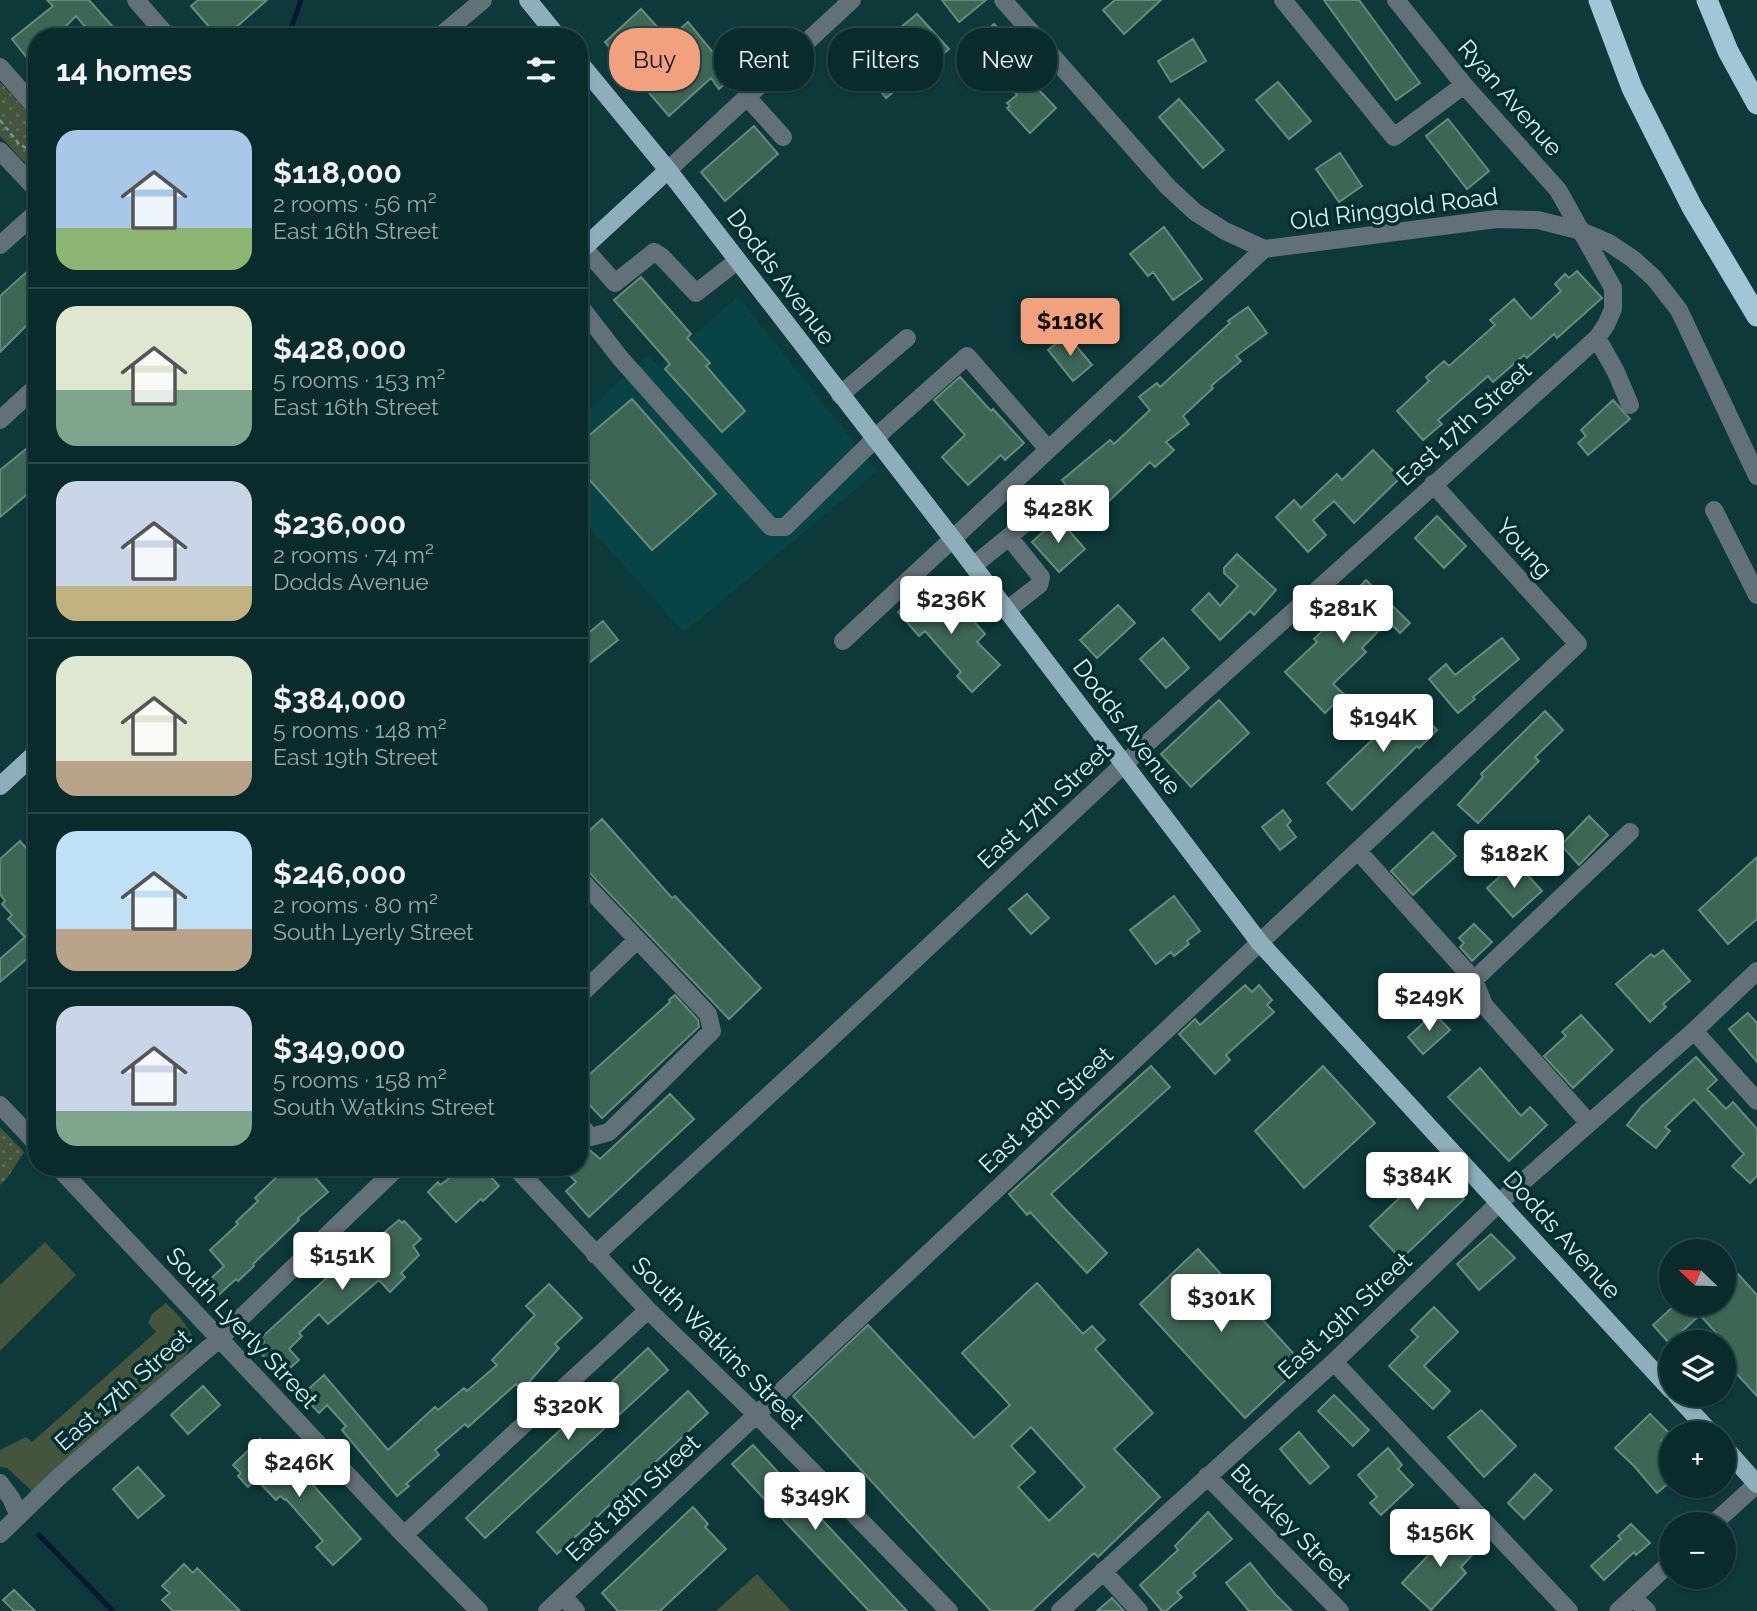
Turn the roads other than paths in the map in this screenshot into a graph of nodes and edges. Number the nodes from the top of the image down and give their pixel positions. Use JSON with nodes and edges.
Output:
{"nodes":[{"id":1,"x":136,"y":0,"type":"edge"},
{"id":2,"x":482,"y":0,"type":"edge"},
{"id":3,"x":528,"y":0,"type":"edge"},
{"id":4,"x":852,"y":0,"type":"edge"},
{"id":5,"x":1003,"y":0,"type":"edge"},
{"id":6,"x":1283,"y":0,"type":"edge"},
{"id":7,"x":1396,"y":0,"type":"edge"},
{"id":8,"x":1599,"y":0,"type":"edge"},
{"id":9,"x":1707,"y":0,"type":"edge"},
{"id":10,"x":161,"y":28,"type":"edge"},
{"id":11,"x":449,"y":28,"type":"edge"},
{"id":12,"x":551,"y":28,"type":"edge"},
{"id":13,"x":0,"y":67,"type":"edge"},
{"id":14,"x":588,"y":73,"type":"edge"},
{"id":15,"x":1464,"y":85,"type":"junction"},
{"id":16,"x":747,"y":97,"type":"junction"},
{"id":17,"x":28,"y":99,"type":"edge"},
{"id":18,"x":1757,"y":104,"type":"edge"},
{"id":19,"x":783,"y":136,"type":"dead end"},
{"id":20,"x":0,"y":151,"type":"edge"},
{"id":21,"x":668,"y":170,"type":"junction"},
{"id":22,"x":28,"y":181,"type":"edge"},
{"id":23,"x":28,"y":220,"type":"edge"},
{"id":24,"x":1581,"y":231,"type":"junction"},
{"id":25,"x":588,"y":244,"type":"edge"},
{"id":26,"x":0,"y":245,"type":"edge"},
{"id":27,"x":1265,"y":249,"type":"junction"},
{"id":28,"x":588,"y":256,"type":"edge"},
{"id":29,"x":737,"y":261,"type":"junction"},
{"id":30,"x":1757,"y":316,"type":"edge"},
{"id":31,"x":588,"y":317,"type":"edge"},
{"id":32,"x":907,"y":338,"type":"dead end"},
{"id":33,"x":1597,"y":338,"type":"junction"},
{"id":34,"x":28,"y":394,"type":"edge"},
{"id":35,"x":840,"y":395,"type":"junction"},
{"id":36,"x":1630,"y":405,"type":"dead end"},
{"id":37,"x":0,"y":420,"type":"edge"},
{"id":38,"x":876,"y":440,"type":"junction"},
{"id":39,"x":1048,"y":449,"type":"junction"},
{"id":40,"x":1757,"y":476,"type":"edge"},
{"id":41,"x":1433,"y":484,"type":"junction"},
{"id":42,"x":1714,"y":510,"type":"dead end"},
{"id":43,"x":1038,"y":512,"type":"dead end"},
{"id":44,"x":952,"y":538,"type":"junction"},
{"id":45,"x":1005,"y":540,"type":"junction"},
{"id":46,"x":973,"y":566,"type":"junction"},
{"id":47,"x":1757,"y":595,"type":"edge"},
{"id":48,"x":1007,"y":610,"type":"junction"},
{"id":49,"x":843,"y":641,"type":"dead end"},
{"id":50,"x":1578,"y":644,"type":"joint"},
{"id":51,"x":28,"y":758,"type":"edge"},
{"id":52,"x":1124,"y":764,"type":"junction"},
{"id":53,"x":3,"y":776,"type":"edge"},
{"id":54,"x":1630,"y":832,"type":"dead end"},
{"id":55,"x":1358,"y":851,"type":"junction"},
{"id":56,"x":588,"y":888,"type":"edge"},
{"id":57,"x":637,"y":940,"type":"junction"},
{"id":58,"x":1260,"y":943,"type":"junction"},
{"id":59,"x":1757,"y":971,"type":"edge"},
{"id":60,"x":1474,"y":980,"type":"junction"},
{"id":61,"x":588,"y":987,"type":"edge"},
{"id":62,"x":1694,"y":1031,"type":"junction"},
{"id":63,"x":1757,"y":1101,"type":"edge"},
{"id":64,"x":0,"y":1105,"type":"edge"},
{"id":65,"x":1588,"y":1122,"type":"junction"},
{"id":66,"x":588,"y":1134,"type":"edge"},
{"id":67,"x":28,"y":1135,"type":"edge"},
{"id":68,"x":66,"y":1176,"type":"edge"},
{"id":69,"x":389,"y":1176,"type":"edge"},
{"id":70,"x":523,"y":1176,"type":"edge"},
{"id":71,"x":1500,"y":1202,"type":"junction"},
{"id":72,"x":595,"y":1255,"type":"junction"},
{"id":73,"x":648,"y":1310,"type":"junction"},
{"id":74,"x":219,"y":1339,"type":"junction"},
{"id":75,"x":1334,"y":1362,"type":"junction"},
{"id":76,"x":1659,"y":1377,"type":"edge"},
{"id":77,"x":1687,"y":1407,"type":"edge"},
{"id":78,"x":757,"y":1415,"type":"junction"},
{"id":79,"x":1700,"y":1421,"type":"edge"},
{"id":80,"x":1736,"y":1460,"type":"edge"},
{"id":81,"x":1207,"y":1476,"type":"junction"},
{"id":82,"x":0,"y":1483,"type":"edge"},
{"id":83,"x":1757,"y":1484,"type":"edge"},
{"id":84,"x":1726,"y":1512,"type":"edge"},
{"id":85,"x":19,"y":1516,"type":"junction"},
{"id":86,"x":0,"y":1534,"type":"edge"},
{"id":87,"x":404,"y":1535,"type":"junction"},
{"id":88,"x":1104,"y":1571,"type":"junction"},
{"id":89,"x":1659,"y":1573,"type":"edge"},
{"id":90,"x":563,"y":1596,"type":"junction"},
{"id":91,"x":1633,"y":1597,"type":"junction"},
{"id":92,"x":479,"y":1611,"type":"edge"},
{"id":93,"x":547,"y":1611,"type":"edge"},
{"id":94,"x":576,"y":1611,"type":"edge"},
{"id":95,"x":949,"y":1611,"type":"edge"},
{"id":96,"x":1060,"y":1611,"type":"edge"},
{"id":97,"x":1139,"y":1611,"type":"edge"},
{"id":98,"x":1340,"y":1611,"type":"edge"},
{"id":99,"x":1569,"y":1611,"type":"edge"},
{"id":100,"x":1618,"y":1611,"type":"edge"},
{"id":101,"x":1647,"y":1611,"type":"edge"}],
"edges":[{"from":1,"to":10,"type":"street"},
{"from":2,"to":11,"type":"street"},
{"from":3,"to":12,"type":"main road"},
{"from":4,"to":16,"type":"street"},
{"from":5,"to":27,"type":"street","name":"Old Ringgold Road"},
{"from":6,"to":15,"type":"street"},
{"from":7,"to":15,"type":"street","name":"Ryan Avenue"},
{"from":8,"to":30,"type":"highway"},
{"from":9,"to":18,"type":"highway"},
{"from":13,"to":17,"type":"street"},
{"from":14,"to":21,"type":"main road","name":"Dodds Avenue"},
{"from":15,"to":24,"type":"street","name":"Ryan Avenue"},
{"from":16,"to":19,"type":"street"},
{"from":16,"to":21,"type":"street"},
{"from":20,"to":22,"type":"street"},
{"from":21,"to":25,"type":"main road"},
{"from":21,"to":29,"type":"main road","name":"Dodds Avenue"},
{"from":23,"to":26,"type":"street"},
{"from":24,"to":27,"type":"street","name":"Old Ringgold Road"},
{"from":24,"to":33,"type":"street","name":"East 17th Street"},
{"from":24,"to":40,"type":"street","name":"Old Ringgold Road"},
{"from":27,"to":39,"type":"street"},
{"from":28,"to":29,"type":"street"},
{"from":29,"to":35,"type":"main road","name":"Dodds Avenue"},
{"from":31,"to":38,"type":"street"},
{"from":32,"to":35,"type":"street"},
{"from":33,"to":36,"type":"street"},
{"from":33,"to":41,"type":"street","name":"East 17th Street"},
{"from":34,"to":37,"type":"street"},
{"from":35,"to":38,"type":"main road","name":"Dodds Avenue"},
{"from":38,"to":39,"type":"street"},
{"from":38,"to":44,"type":"main road","name":"Dodds Avenue"},
{"from":39,"to":44,"type":"street"},
{"from":41,"to":50,"type":"street","name":"Young"},
{"from":41,"to":52,"type":"street","name":"East 17th Street"},
{"from":42,"to":47,"type":"street"},
{"from":43,"to":45,"type":"street"},
{"from":44,"to":46,"type":"main road","name":"Dodds Avenue"},
{"from":44,"to":49,"type":"street"},
{"from":45,"to":46,"type":"street"},
{"from":45,"to":48,"type":"street"},
{"from":46,"to":48,"type":"main road","name":"Dodds Avenue"},
{"from":48,"to":52,"type":"main road","name":"Dodds Avenue"},
{"from":50,"to":55,"type":"street","name":"East 18th Street"},
{"from":51,"to":53,"type":"main road"},
{"from":52,"to":58,"type":"main road","name":"Dodds Avenue"},
{"from":52,"to":72,"type":"street","name":"East 17th Street"},
{"from":54,"to":60,"type":"street"},
{"from":55,"to":58,"type":"street","name":"East 18th Street"},
{"from":55,"to":60,"type":"street"},
{"from":56,"to":57,"type":"street"},
{"from":57,"to":61,"type":"street"},
{"from":57,"to":66,"type":"street"},
{"from":58,"to":71,"type":"main road","name":"Dodds Avenue"},
{"from":58,"to":78,"type":"street","name":"East 18th Street"},
{"from":59,"to":62,"type":"street","name":"East 19th Street"},
{"from":60,"to":65,"type":"street"},
{"from":62,"to":63,"type":"street"},
{"from":62,"to":65,"type":"street","name":"East 19th Street"},
{"from":64,"to":67,"type":"street"},
{"from":65,"to":71,"type":"street","name":"East 19th Street"},
{"from":68,"to":74,"type":"street","name":"South Lyerly Street"},
{"from":69,"to":74,"type":"street","name":"East 17th Street"},
{"from":70,"to":72,"type":"street","name":"South Watkins Street"},
{"from":71,"to":75,"type":"street","name":"East 19th Street"},
{"from":71,"to":76,"type":"main road","name":"Dodds Avenue"},
{"from":72,"to":73,"type":"street","name":"South Watkins Street"},
{"from":73,"to":78,"type":"street","name":"South Watkins Street"},
{"from":73,"to":87,"type":"street"},
{"from":74,"to":85,"type":"street","name":"East 17th Street"},
{"from":74,"to":87,"type":"street","name":"South Lyerly Street"},
{"from":75,"to":81,"type":"street","name":"East 19th Street"},
{"from":75,"to":99,"type":"street"},
{"from":77,"to":79,"type":"main road"},
{"from":78,"to":90,"type":"street","name":"East 18th Street"},
{"from":78,"to":95,"type":"street","name":"South Watkins Street"},
{"from":80,"to":83,"type":"main road"},
{"from":81,"to":88,"type":"street","name":"East 19th Street"},
{"from":81,"to":98,"type":"street","name":"Buckley Street"},
{"from":82,"to":85,"type":"street"},
{"from":83,"to":84,"type":"street"},
{"from":85,"to":86,"type":"street","name":"East 17th Street"},
{"from":87,"to":92,"type":"street","name":"South Lyerly Street"},
{"from":88,"to":96,"type":"street","name":"East 19th Street"},
{"from":88,"to":97,"type":"street"},
{"from":89,"to":91,"type":"street"},
{"from":90,"to":93,"type":"street","name":"East 18th Street"},
{"from":90,"to":94,"type":"street"},
{"from":91,"to":100,"type":"street"},
{"from":91,"to":101,"type":"street"}]}
